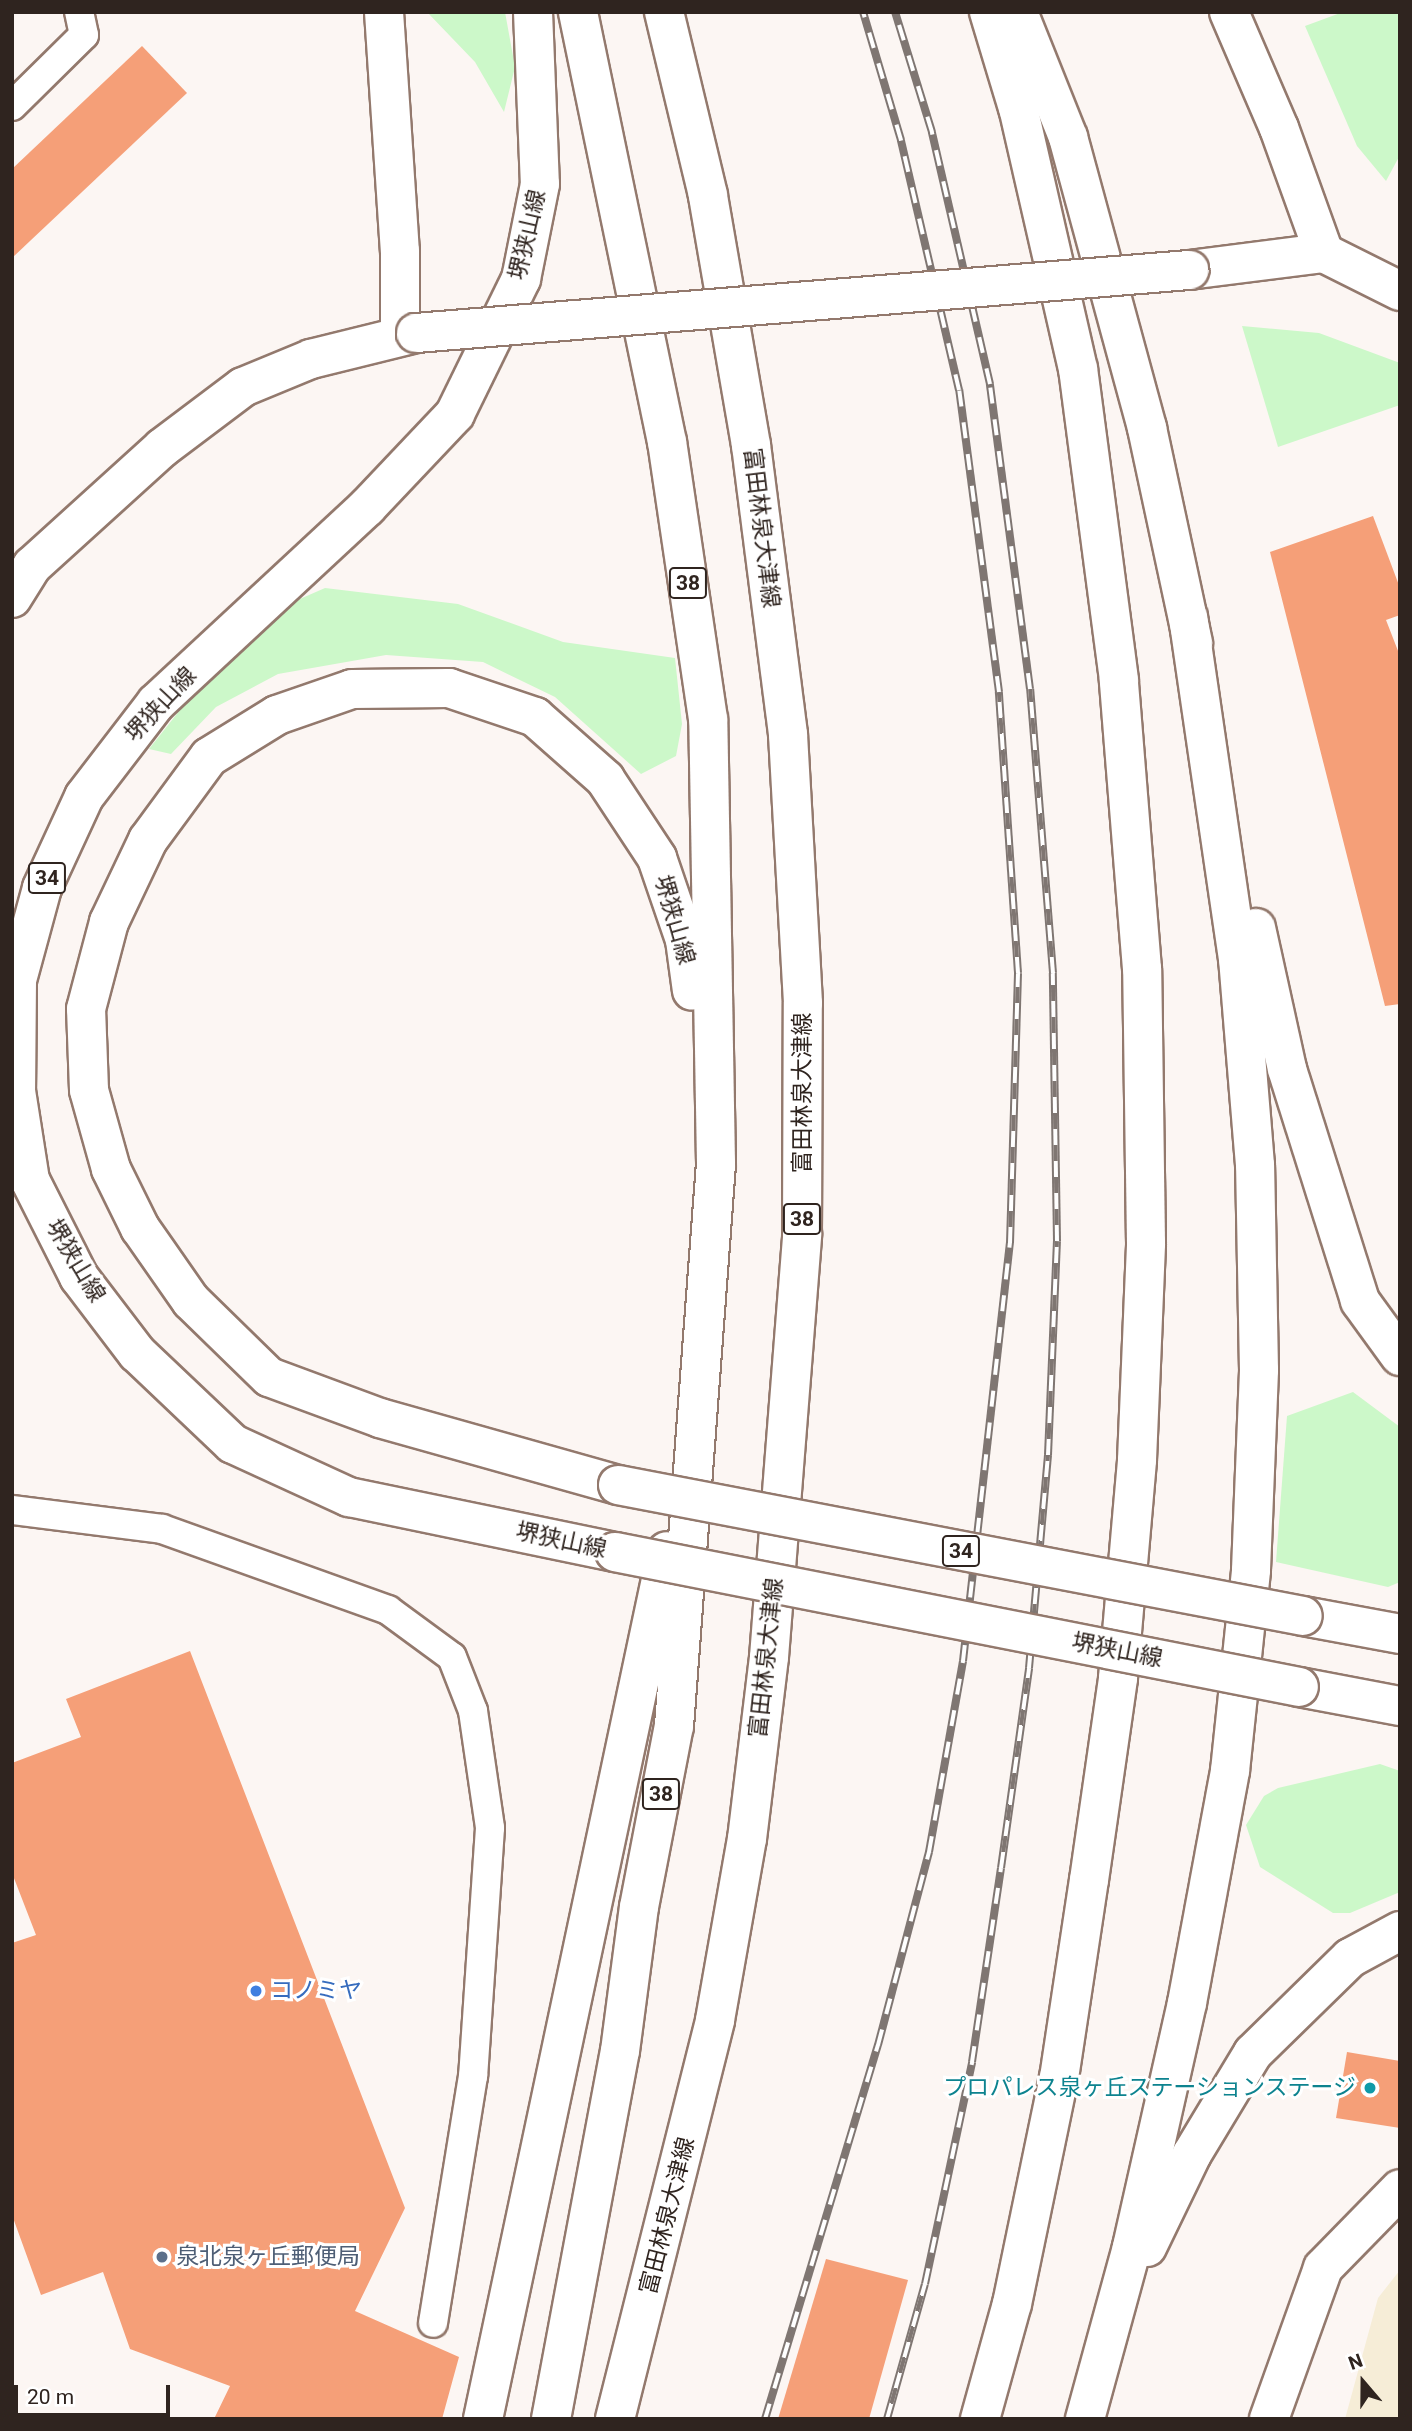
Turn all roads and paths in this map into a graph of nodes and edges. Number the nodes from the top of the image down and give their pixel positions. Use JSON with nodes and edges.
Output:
{"nodes":[{"id":1,"x":79,"y":12,"type":"edge"},
{"id":2,"x":384,"y":12,"type":"edge"},
{"id":3,"x":533,"y":12,"type":"edge"},
{"id":4,"x":578,"y":12,"type":"edge"},
{"id":5,"x":664,"y":12,"type":"edge"},
{"id":6,"x":989,"y":12,"type":"edge"},
{"id":7,"x":1018,"y":12,"type":"edge"},
{"id":8,"x":1229,"y":12,"type":"edge"},
{"id":9,"x":12,"y":106,"type":"edge"},
{"id":10,"x":1324,"y":253,"type":"junction"},
{"id":11,"x":1400,"y":291,"type":"edge"},
{"id":12,"x":408,"y":334,"type":"junction"},
{"id":13,"x":12,"y":598,"type":"edge"},
{"id":14,"x":1188,"y":617,"type":"junction"},
{"id":15,"x":716,"y":1163,"type":"junction"},
{"id":16,"x":1400,"y":1356,"type":"edge"},
{"id":17,"x":701,"y":1385,"type":"junction"},
{"id":18,"x":12,"y":1510,"type":"edge"},
{"id":19,"x":1400,"y":1634,"type":"edge"},
{"id":20,"x":1400,"y":1706,"type":"edge"},
{"id":21,"x":1400,"y":1931,"type":"edge"},
{"id":22,"x":1400,"y":2189,"type":"edge"},
{"id":23,"x":433,"y":2323,"type":"dead end"},
{"id":24,"x":1087,"y":2409,"type":"edge"},
{"id":25,"x":483,"y":2419,"type":"edge"},
{"id":26,"x":551,"y":2419,"type":"edge"},
{"id":27,"x":615,"y":2419,"type":"edge"},
{"id":28,"x":980,"y":2419,"type":"edge"},
{"id":29,"x":1269,"y":2419,"type":"edge"}],
"edges":[{"from":1,"to":9,"type":"lane"},
{"from":2,"to":12,"type":"main road"},
{"from":3,"to":20,"type":"main road","name":"堺狭山線","number":"34","bridge":true},
{"from":4,"to":15,"type":"main road","number":"38"},
{"from":5,"to":27,"type":"main road","name":"富田林泉大津線","number":"38"},
{"from":6,"to":28,"type":"main road"},
{"from":7,"to":14,"type":"main road"},
{"from":8,"to":10,"type":"main road"},
{"from":10,"to":11,"type":"main road"},
{"from":10,"to":12,"type":"main road","bridge":true},
{"from":12,"to":13,"type":"main road"},
{"from":14,"to":16,"type":"main road"},
{"from":14,"to":24,"type":"main road"},
{"from":15,"to":17,"type":"main road","number":"38"},
{"from":15,"to":19,"type":"main road","name":"堺狭山線","number":"34","bridge":true},
{"from":17,"to":25,"type":"main road"},
{"from":17,"to":26,"type":"main road","number":"38"},
{"from":18,"to":23,"type":"lane"},
{"from":21,"to":24,"type":"main road"},
{"from":22,"to":29,"type":"main road"}]}
